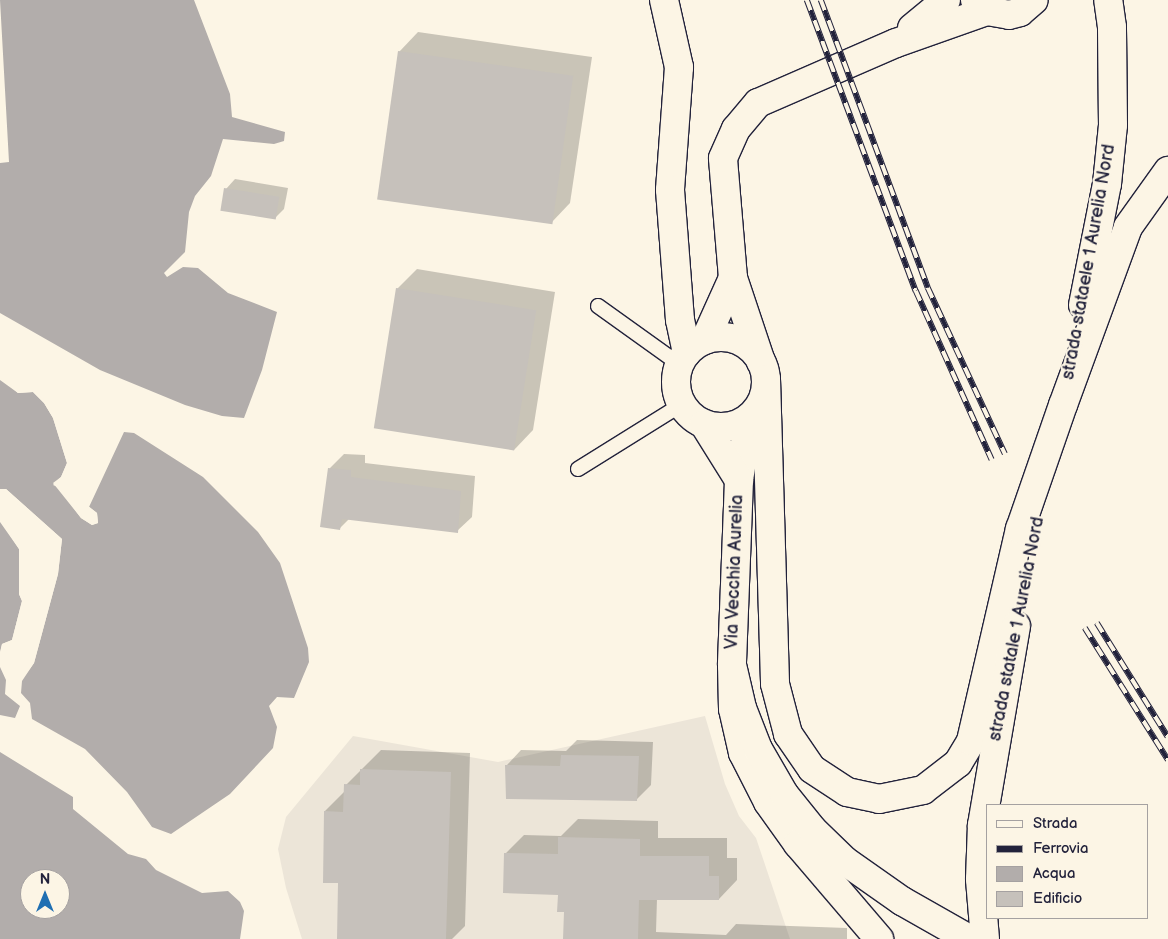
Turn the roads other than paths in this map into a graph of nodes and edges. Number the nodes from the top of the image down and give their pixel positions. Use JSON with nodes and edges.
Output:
{"nodes":[{"id":1,"x":664,"y":0,"type":"edge"},
{"id":2,"x":946,"y":0,"type":"edge"},
{"id":3,"x":1034,"y":0,"type":"edge"},
{"id":4,"x":1108,"y":0,"type":"edge"},
{"id":5,"x":981,"y":5,"type":"edge"},
{"id":6,"x":896,"y":42,"type":"junction"},
{"id":7,"x":1168,"y":171,"type":"edge"},
{"id":8,"x":733,"y":278,"type":"junction"},
{"id":9,"x":598,"y":306,"type":"dead end"},
{"id":10,"x":691,"y":352,"type":"junction"},
{"id":11,"x":764,"y":370,"type":"junction"},
{"id":12,"x":681,"y":405,"type":"junction"},
{"id":13,"x":1063,"y":405,"type":"junction"},
{"id":14,"x":749,"y":418,"type":"junction"},
{"id":15,"x":704,"y":424,"type":"junction"},
{"id":16,"x":1055,"y":433,"type":"junction"},
{"id":17,"x":578,"y":469,"type":"dead end"},
{"id":18,"x":739,"y":480,"type":"junction"},
{"id":19,"x":732,"y":665,"type":"junction"},
{"id":20,"x":879,"y":939,"type":"edge"},
{"id":21,"x":969,"y":939,"type":"edge"},
{"id":22,"x":986,"y":939,"type":"edge"}],
"edges":[{"from":1,"to":10,"type":"main road"},
{"from":2,"to":6,"type":"main road"},
{"from":3,"to":5,"type":"main road"},
{"from":4,"to":13,"type":"main road","name":"strada stataele 1 Aurelia Nord"},
{"from":5,"to":6,"type":"main road"},
{"from":6,"to":8,"type":"main road"},
{"from":7,"to":13,"type":"main road"},
{"from":8,"to":10,"type":"main road"},
{"from":8,"to":11,"type":"main road"},
{"from":9,"to":10,"type":"lane"},
{"from":10,"to":11,"type":"main road"},
{"from":10,"to":12,"type":"main road"},
{"from":11,"to":14,"type":"main road"},
{"from":11,"to":16,"type":"main road"},
{"from":12,"to":15,"type":"main road"},
{"from":12,"to":17,"type":"lane"},
{"from":13,"to":16,"type":"main road"},
{"from":14,"to":15,"type":"main road"},
{"from":14,"to":18,"type":"main road","name":"Via Vecchia Aurelia"},
{"from":15,"to":18,"type":"main road","name":"Via Vecchia Aurelia"},
{"from":16,"to":22,"type":"main road","name":"strada statale 1 Aurelia Nord"},
{"from":18,"to":19,"type":"main road","name":"Via Vecchia Aurelia"},
{"from":19,"to":20,"type":"main road"},
{"from":19,"to":21,"type":"main road"}]}
